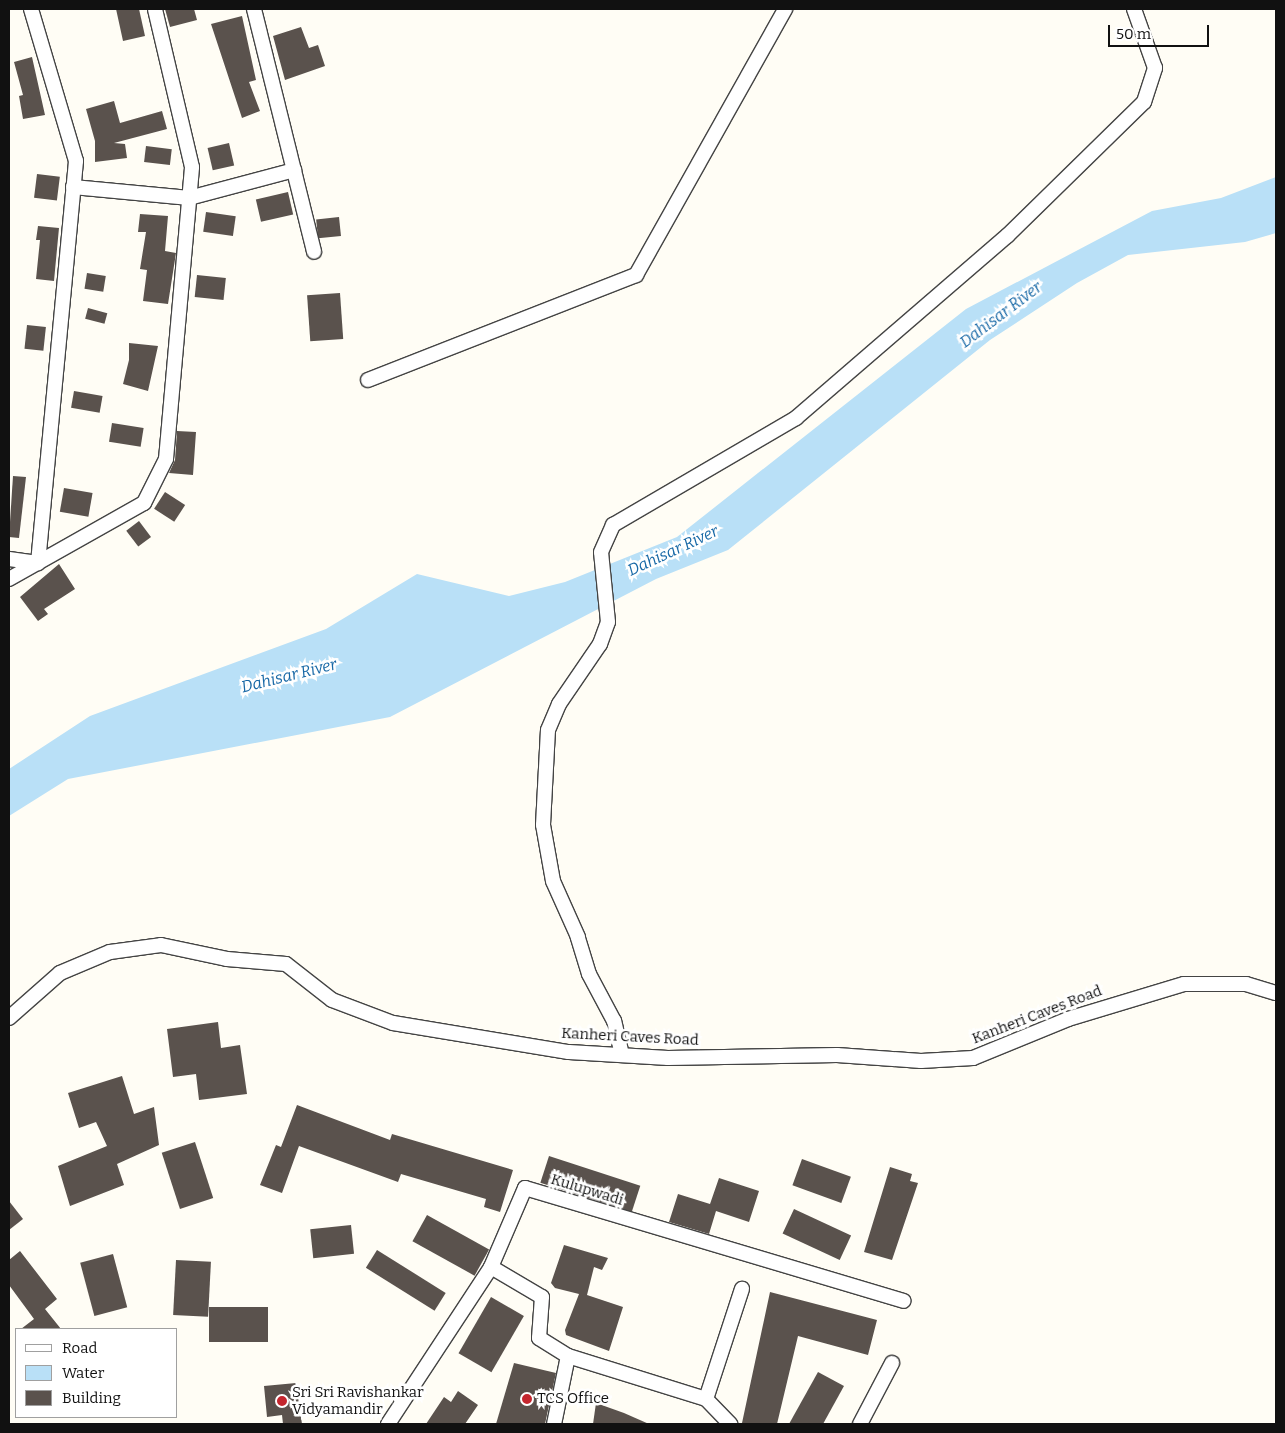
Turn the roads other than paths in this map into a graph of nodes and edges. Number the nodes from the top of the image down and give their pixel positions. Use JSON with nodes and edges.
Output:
{"nodes":[{"id":1,"x":31,"y":9,"type":"edge"},
{"id":2,"x":155,"y":9,"type":"edge"},
{"id":3,"x":254,"y":9,"type":"edge"},
{"id":4,"x":785,"y":9,"type":"edge"},
{"id":5,"x":1134,"y":9,"type":"edge"},
{"id":6,"x":294,"y":170,"type":"junction"},
{"id":7,"x":73,"y":187,"type":"junction"},
{"id":8,"x":189,"y":198,"type":"junction"},
{"id":9,"x":314,"y":252,"type":"dead end"},
{"id":10,"x":368,"y":380,"type":"dead end"},
{"id":11,"x":9,"y":559,"type":"edge"},
{"id":12,"x":38,"y":563,"type":"junction"},
{"id":13,"x":9,"y":579,"type":"edge"},
{"id":14,"x":1276,"y":993,"type":"edge"},
{"id":15,"x":9,"y":1018,"type":"edge"},
{"id":16,"x":622,"y":1055,"type":"junction"},
{"id":17,"x":491,"y":1267,"type":"junction"},
{"id":18,"x":742,"y":1289,"type":"dead end"},
{"id":19,"x":903,"y":1301,"type":"dead end"},
{"id":20,"x":568,"y":1356,"type":"junction"},
{"id":21,"x":892,"y":1363,"type":"dead end"},
{"id":22,"x":706,"y":1399,"type":"junction"},
{"id":23,"x":388,"y":1424,"type":"edge"},
{"id":24,"x":554,"y":1424,"type":"edge"},
{"id":25,"x":730,"y":1424,"type":"edge"},
{"id":26,"x":860,"y":1424,"type":"edge"}],
"edges":[{"from":1,"to":7,"type":"street"},
{"from":2,"to":8,"type":"street"},
{"from":3,"to":6,"type":"street"},
{"from":4,"to":10,"type":"street"},
{"from":5,"to":16,"type":"street"},
{"from":6,"to":8,"type":"street"},
{"from":6,"to":9,"type":"street"},
{"from":7,"to":8,"type":"street"},
{"from":7,"to":12,"type":"street"},
{"from":8,"to":12,"type":"street"},
{"from":11,"to":12,"type":"street"},
{"from":12,"to":13,"type":"street"},
{"from":14,"to":16,"type":"street","name":"Kanheri Caves Road"},
{"from":15,"to":16,"type":"street","name":"Kanheri Caves Road"},
{"from":17,"to":19,"type":"street","name":"Kulupwadi"},
{"from":17,"to":20,"type":"street"},
{"from":17,"to":23,"type":"street","name":"Kulupwadi"},
{"from":18,"to":22,"type":"street"},
{"from":20,"to":22,"type":"street"},
{"from":20,"to":24,"type":"street"},
{"from":21,"to":26,"type":"street"},
{"from":22,"to":25,"type":"street"}]}
